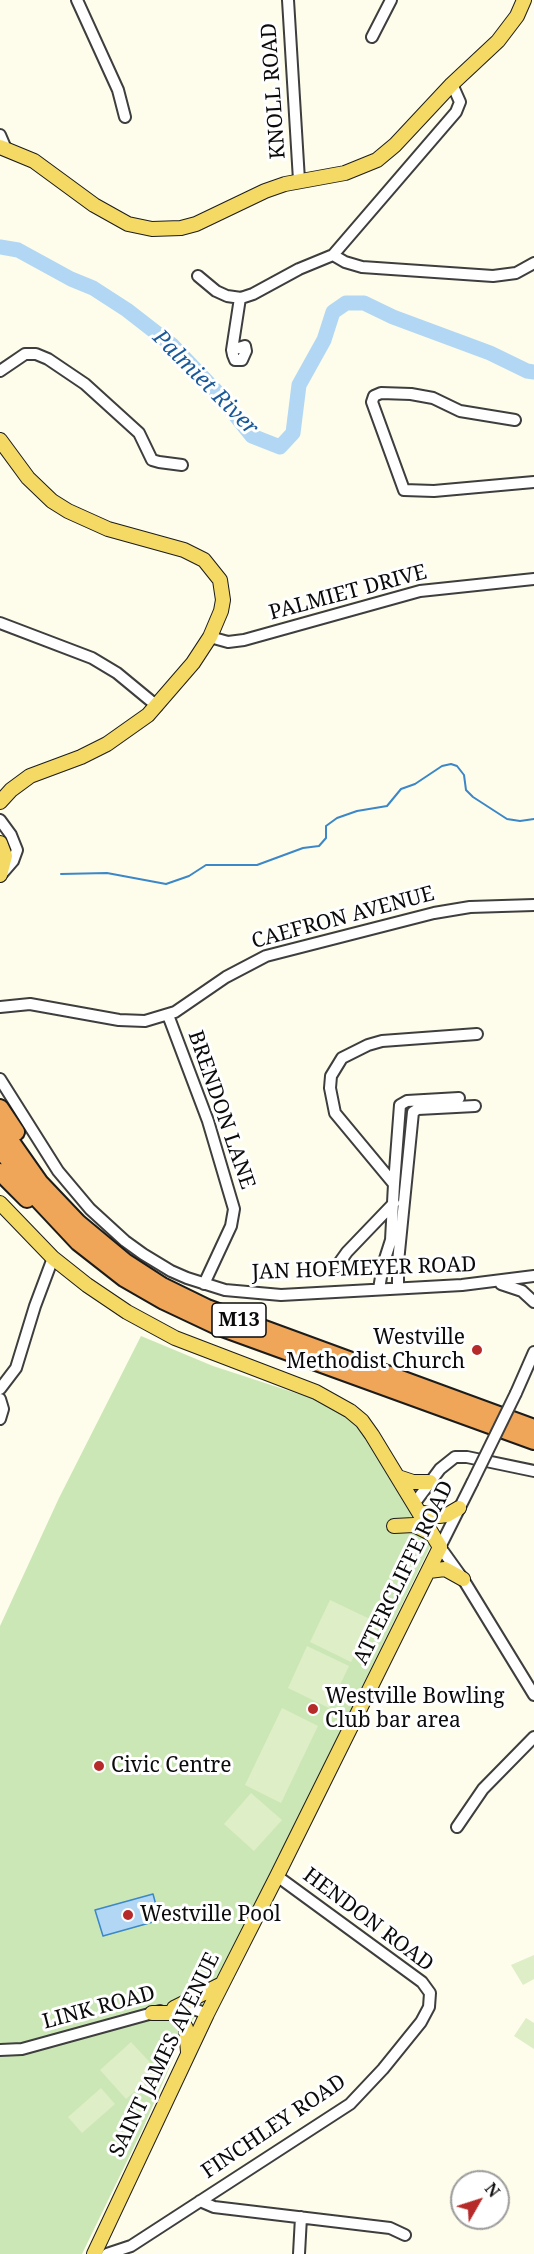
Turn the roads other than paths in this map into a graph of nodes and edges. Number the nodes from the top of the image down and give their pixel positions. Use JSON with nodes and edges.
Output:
{"nodes":[{"id":1,"x":77,"y":0,"type":"edge"},
{"id":2,"x":288,"y":0,"type":"edge"},
{"id":3,"x":391,"y":0,"type":"edge"},
{"id":4,"x":524,"y":0,"type":"edge"},
{"id":5,"x":372,"y":37,"type":"dead end"},
{"id":6,"x":452,"y":84,"type":"junction"},
{"id":7,"x":124,"y":117,"type":"dead end"},
{"id":8,"x":0,"y":135,"type":"edge"},
{"id":9,"x":3,"y":148,"type":"edge"},
{"id":10,"x":299,"y":180,"type":"junction"},
{"id":11,"x":333,"y":255,"type":"junction"},
{"id":12,"x":534,"y":263,"type":"edge"},
{"id":13,"x":198,"y":276,"type":"dead end"},
{"id":14,"x":240,"y":298,"type":"junction"},
{"id":15,"x":232,"y":350,"type":"dead end"},
{"id":16,"x":0,"y":371,"type":"edge"},
{"id":17,"x":515,"y":420,"type":"dead end"},
{"id":18,"x":0,"y":440,"type":"edge"},
{"id":19,"x":182,"y":465,"type":"dead end"},
{"id":20,"x":534,"y":482,"type":"edge"},
{"id":21,"x":534,"y":579,"type":"edge"},
{"id":22,"x":0,"y":623,"type":"edge"},
{"id":23,"x":210,"y":638,"type":"junction"},
{"id":24,"x":157,"y":706,"type":"junction"},
{"id":25,"x":0,"y":802,"type":"edge"},
{"id":26,"x":0,"y":820,"type":"edge"},
{"id":27,"x":0,"y":843,"type":"edge"},
{"id":28,"x":0,"y":875,"type":"edge"},
{"id":29,"x":534,"y":905,"type":"edge"},
{"id":30,"x":0,"y":1007,"type":"edge"},
{"id":31,"x":168,"y":1015,"type":"junction"},
{"id":32,"x":477,"y":1034,"type":"dead end"},
{"id":33,"x":0,"y":1079,"type":"edge"},
{"id":34,"x":459,"y":1098,"type":"dead end"},
{"id":35,"x":475,"y":1106,"type":"dead end"},
{"id":36,"x":0,"y":1108,"type":"edge"},
{"id":37,"x":0,"y":1126,"type":"edge"},
{"id":38,"x":0,"y":1148,"type":"edge"},
{"id":39,"x":0,"y":1172,"type":"edge"},
{"id":40,"x":394,"y":1184,"type":"junction"},
{"id":41,"x":0,"y":1203,"type":"edge"},
{"id":42,"x":394,"y":1203,"type":"junction"},
{"id":43,"x":78,"y":1242,"type":"junction"},
{"id":44,"x":53,"y":1257,"type":"junction"},
{"id":45,"x":125,"y":1262,"type":"junction"},
{"id":46,"x":337,"y":1266,"type":"dead end"},
{"id":47,"x":534,"y":1276,"type":"edge"},
{"id":48,"x":496,"y":1282,"type":"junction"},
{"id":49,"x":204,"y":1284,"type":"junction"},
{"id":50,"x":398,"y":1288,"type":"junction"},
{"id":51,"x":379,"y":1289,"type":"junction"},
{"id":52,"x":534,"y":1302,"type":"edge"},
{"id":53,"x":534,"y":1352,"type":"edge"},
{"id":54,"x":0,"y":1389,"type":"edge"},
{"id":55,"x":0,"y":1399,"type":"edge"},
{"id":56,"x":0,"y":1419,"type":"edge"},
{"id":57,"x":534,"y":1428,"type":"edge"},
{"id":58,"x":534,"y":1441,"type":"edge"},
{"id":59,"x":534,"y":1471,"type":"edge"},
{"id":60,"x":398,"y":1477,"type":"junction"},
{"id":61,"x":430,"y":1482,"type":"junction"},
{"id":62,"x":416,"y":1508,"type":"junction"},
{"id":63,"x":459,"y":1508,"type":"junction"},
{"id":64,"x":393,"y":1526,"type":"dead end"},
{"id":65,"x":432,"y":1534,"type":"junction"},
{"id":66,"x":440,"y":1547,"type":"junction"},
{"id":67,"x":429,"y":1571,"type":"junction"},
{"id":68,"x":463,"y":1579,"type":"junction"},
{"id":69,"x":532,"y":1687,"type":"edge"},
{"id":70,"x":534,"y":1737,"type":"edge"},
{"id":71,"x":457,"y":1827,"type":"dead end"},
{"id":72,"x":277,"y":1876,"type":"junction"},
{"id":73,"x":222,"y":1984,"type":"junction"},
{"id":74,"x":431,"y":1998,"type":"joint"},
{"id":75,"x":174,"y":2007,"type":"junction"},
{"id":76,"x":152,"y":2013,"type":"junction"},
{"id":77,"x":207,"y":2014,"type":"junction"},
{"id":78,"x":0,"y":2050,"type":"edge"},
{"id":79,"x":188,"y":2054,"type":"junction"},
{"id":80,"x":200,"y":2201,"type":"junction"},
{"id":81,"x":302,"y":2217,"type":"junction"},
{"id":82,"x":405,"y":2235,"type":"dead end"},
{"id":83,"x":101,"y":2252,"type":"edge"},
{"id":84,"x":300,"y":2254,"type":"edge"}],
"edges":[{"from":1,"to":7,"type":"street"},
{"from":2,"to":10,"type":"street","name":"KNOLL ROAD"},
{"from":3,"to":5,"type":"street"},
{"from":4,"to":6,"type":"main road"},
{"from":6,"to":10,"type":"main road"},
{"from":6,"to":11,"type":"street"},
{"from":8,"to":9,"type":"street"},
{"from":9,"to":10,"type":"main road"},
{"from":11,"to":12,"type":"street"},
{"from":11,"to":14,"type":"street"},
{"from":13,"to":14,"type":"street"},
{"from":14,"to":15,"type":"street"},
{"from":16,"to":19,"type":"street"},
{"from":17,"to":20,"type":"street"},
{"from":18,"to":23,"type":"main road"},
{"from":21,"to":23,"type":"street","name":"PALMIET DRIVE"},
{"from":22,"to":24,"type":"street"},
{"from":23,"to":24,"type":"main road"},
{"from":24,"to":25,"type":"main road"},
{"from":26,"to":28,"type":"street"},
{"from":27,"to":28,"type":"main road"},
{"from":29,"to":31,"type":"street","name":"CAEFRON AVENUE"},
{"from":30,"to":31,"type":"street","name":"CAEFRON AVENUE"},
{"from":31,"to":49,"type":"street","name":"BRENDON LANE"},
{"from":32,"to":40,"type":"street"},
{"from":33,"to":49,"type":"street","name":"JAN HOFMEYER ROAD"},
{"from":34,"to":40,"type":"street"},
{"from":35,"to":50,"type":"street"},
{"from":36,"to":45,"type":"highway"},
{"from":37,"to":45,"type":"highway","number":"M13"},
{"from":38,"to":43,"type":"highway","number":"M13"},
{"from":39,"to":43,"type":"highway"},
{"from":40,"to":42,"type":"street"},
{"from":41,"to":44,"type":"main road"},
{"from":42,"to":46,"type":"street"},
{"from":42,"to":51,"type":"street"},
{"from":43,"to":58,"type":"highway","number":"M13"},
{"from":44,"to":54,"type":"street"},
{"from":44,"to":60,"type":"main road"},
{"from":45,"to":57,"type":"highway","number":"M13"},
{"from":47,"to":48,"type":"street","name":"JAN HOFMEYER ROAD"},
{"from":48,"to":50,"type":"street","name":"JAN HOFMEYER ROAD"},
{"from":48,"to":52,"type":"street"},
{"from":49,"to":51,"type":"street","name":"JAN HOFMEYER ROAD"},
{"from":50,"to":51,"type":"street","name":"JAN HOFMEYER ROAD"},
{"from":53,"to":63,"type":"street","name":"ATTERCLIFFE ROAD","bridge":true},
{"from":55,"to":56,"type":"street"},
{"from":59,"to":61,"type":"street"},
{"from":60,"to":61,"type":"main road"},
{"from":60,"to":62,"type":"main road"},
{"from":61,"to":62,"type":"street"},
{"from":62,"to":63,"type":"main road"},
{"from":62,"to":65,"type":"main road"},
{"from":63,"to":66,"type":"street","name":"ATTERCLIFFE ROAD"},
{"from":64,"to":65,"type":"main road"},
{"from":65,"to":66,"type":"main road"},
{"from":66,"to":67,"type":"main road","name":"ATTERCLIFFE ROAD"},
{"from":66,"to":68,"type":"street"},
{"from":67,"to":68,"type":"main road"},
{"from":67,"to":72,"type":"main road","name":"ATTERCLIFFE ROAD"},
{"from":68,"to":69,"type":"street"},
{"from":70,"to":71,"type":"street"},
{"from":72,"to":73,"type":"main road","name":"SAINT JAMES AVENUE"},
{"from":72,"to":74,"type":"street","name":"HENDON ROAD"},
{"from":73,"to":75,"type":"main road"},
{"from":73,"to":77,"type":"main road","name":"SAINT JAMES AVENUE"},
{"from":74,"to":80,"type":"street","name":"FINCHLEY ROAD"},
{"from":75,"to":76,"type":"street","name":"LINK ROAD"},
{"from":75,"to":77,"type":"street","name":"LINK ROAD"},
{"from":76,"to":78,"type":"street","name":"LINK ROAD"},
{"from":76,"to":79,"type":"main road"},
{"from":77,"to":79,"type":"main road","name":"SAINT JAMES AVENUE"},
{"from":79,"to":83,"type":"main road","name":"SAINT JAMES AVENUE"},
{"from":80,"to":81,"type":"street"},
{"from":80,"to":83,"type":"street","name":"FINCHLEY ROAD"},
{"from":81,"to":82,"type":"street"},
{"from":81,"to":84,"type":"street"}]}
